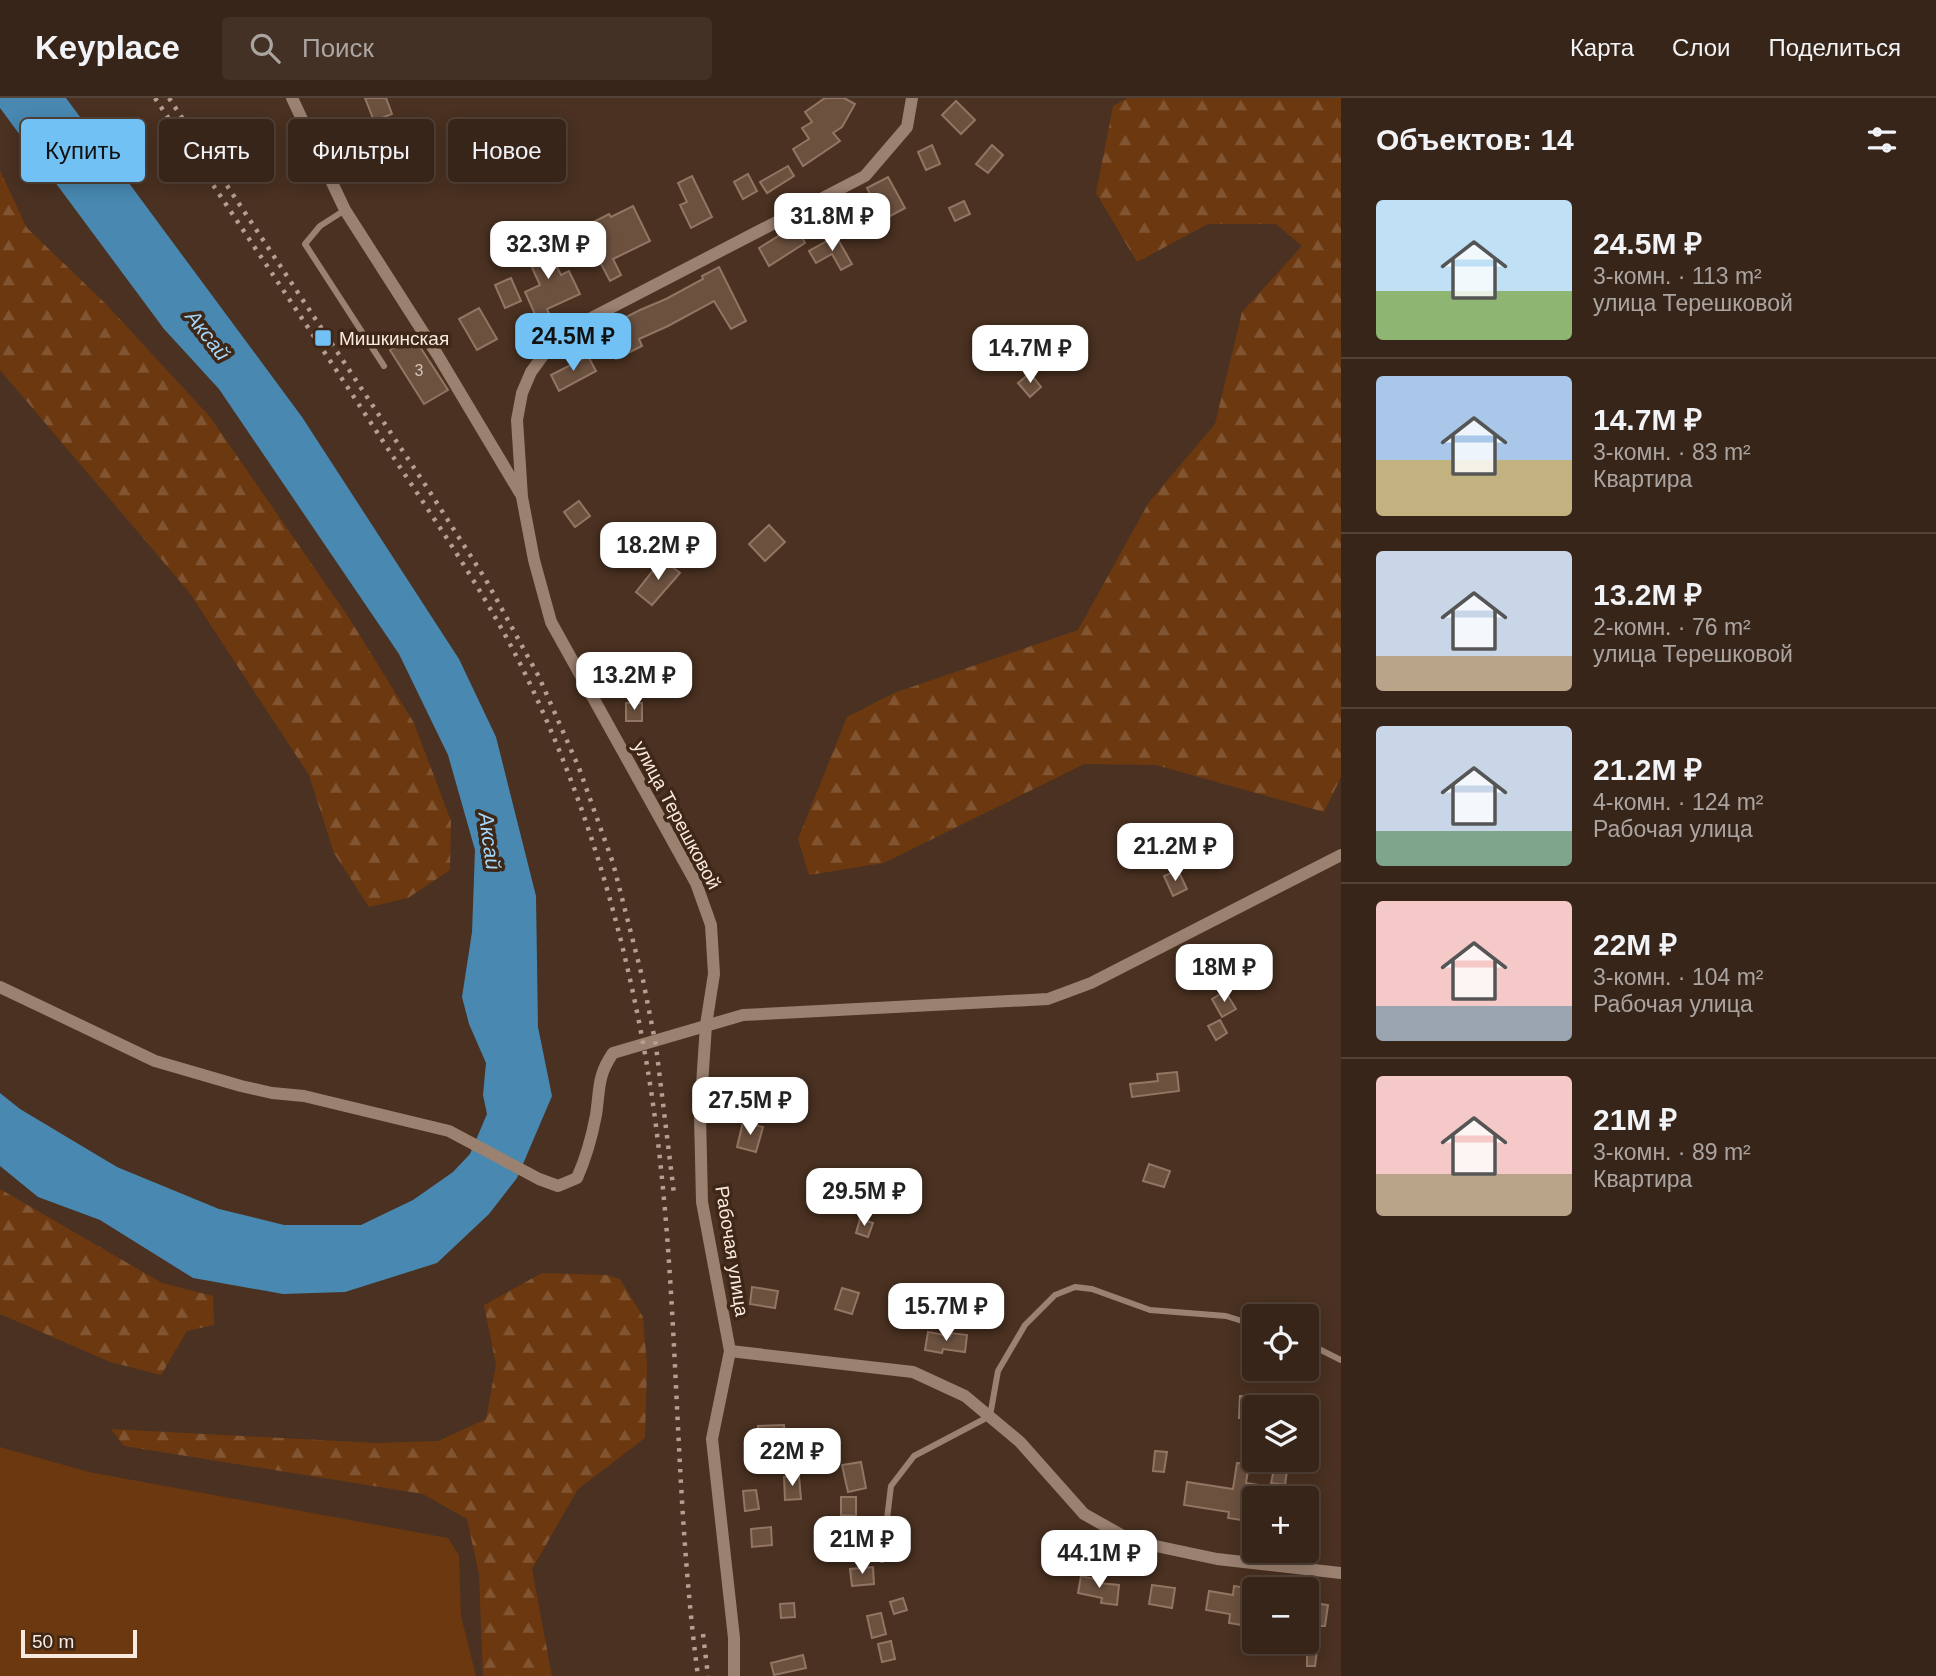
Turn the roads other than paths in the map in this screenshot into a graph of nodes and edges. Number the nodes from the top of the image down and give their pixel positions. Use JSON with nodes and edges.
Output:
{"nodes":[{"id":1,"x":292,"y":98,"type":"edge"},
{"id":2,"x":912,"y":98,"type":"edge"},
{"id":3,"x":345,"y":210,"type":"junction"},
{"id":4,"x":384,"y":366,"type":"dead end"},
{"id":5,"x":522,"y":497,"type":"junction"},
{"id":6,"x":1341,"y":855,"type":"edge"},
{"id":7,"x":0,"y":987,"type":"edge"},
{"id":8,"x":706,"y":1025,"type":"junction"},
{"id":9,"x":1242,"y":1321,"type":"edge"},
{"id":10,"x":1319,"y":1349,"type":"edge"},
{"id":11,"x":730,"y":1351,"type":"junction"},
{"id":12,"x":1341,"y":1360,"type":"edge"},
{"id":13,"x":990,"y":1416,"type":"junction"},
{"id":14,"x":882,"y":1560,"type":"dead end"},
{"id":15,"x":1341,"y":1573,"type":"edge"},
{"id":16,"x":734,"y":1676,"type":"edge"}],
"edges":[{"from":1,"to":3,"type":"street"},
{"from":2,"to":5,"type":"street","name":"улица Терешковой"},
{"from":3,"to":4,"type":"lane"},
{"from":3,"to":5,"type":"street"},
{"from":5,"to":8,"type":"street","name":"улица Терешковой"},
{"from":6,"to":8,"type":"street"},
{"from":7,"to":8,"type":"street"},
{"from":8,"to":11,"type":"street","name":"Рабочая улица"},
{"from":9,"to":13,"type":"lane"},
{"from":10,"to":12,"type":"lane"},
{"from":11,"to":13,"type":"street"},
{"from":11,"to":16,"type":"street"},
{"from":13,"to":14,"type":"lane"},
{"from":13,"to":15,"type":"street"}]}
